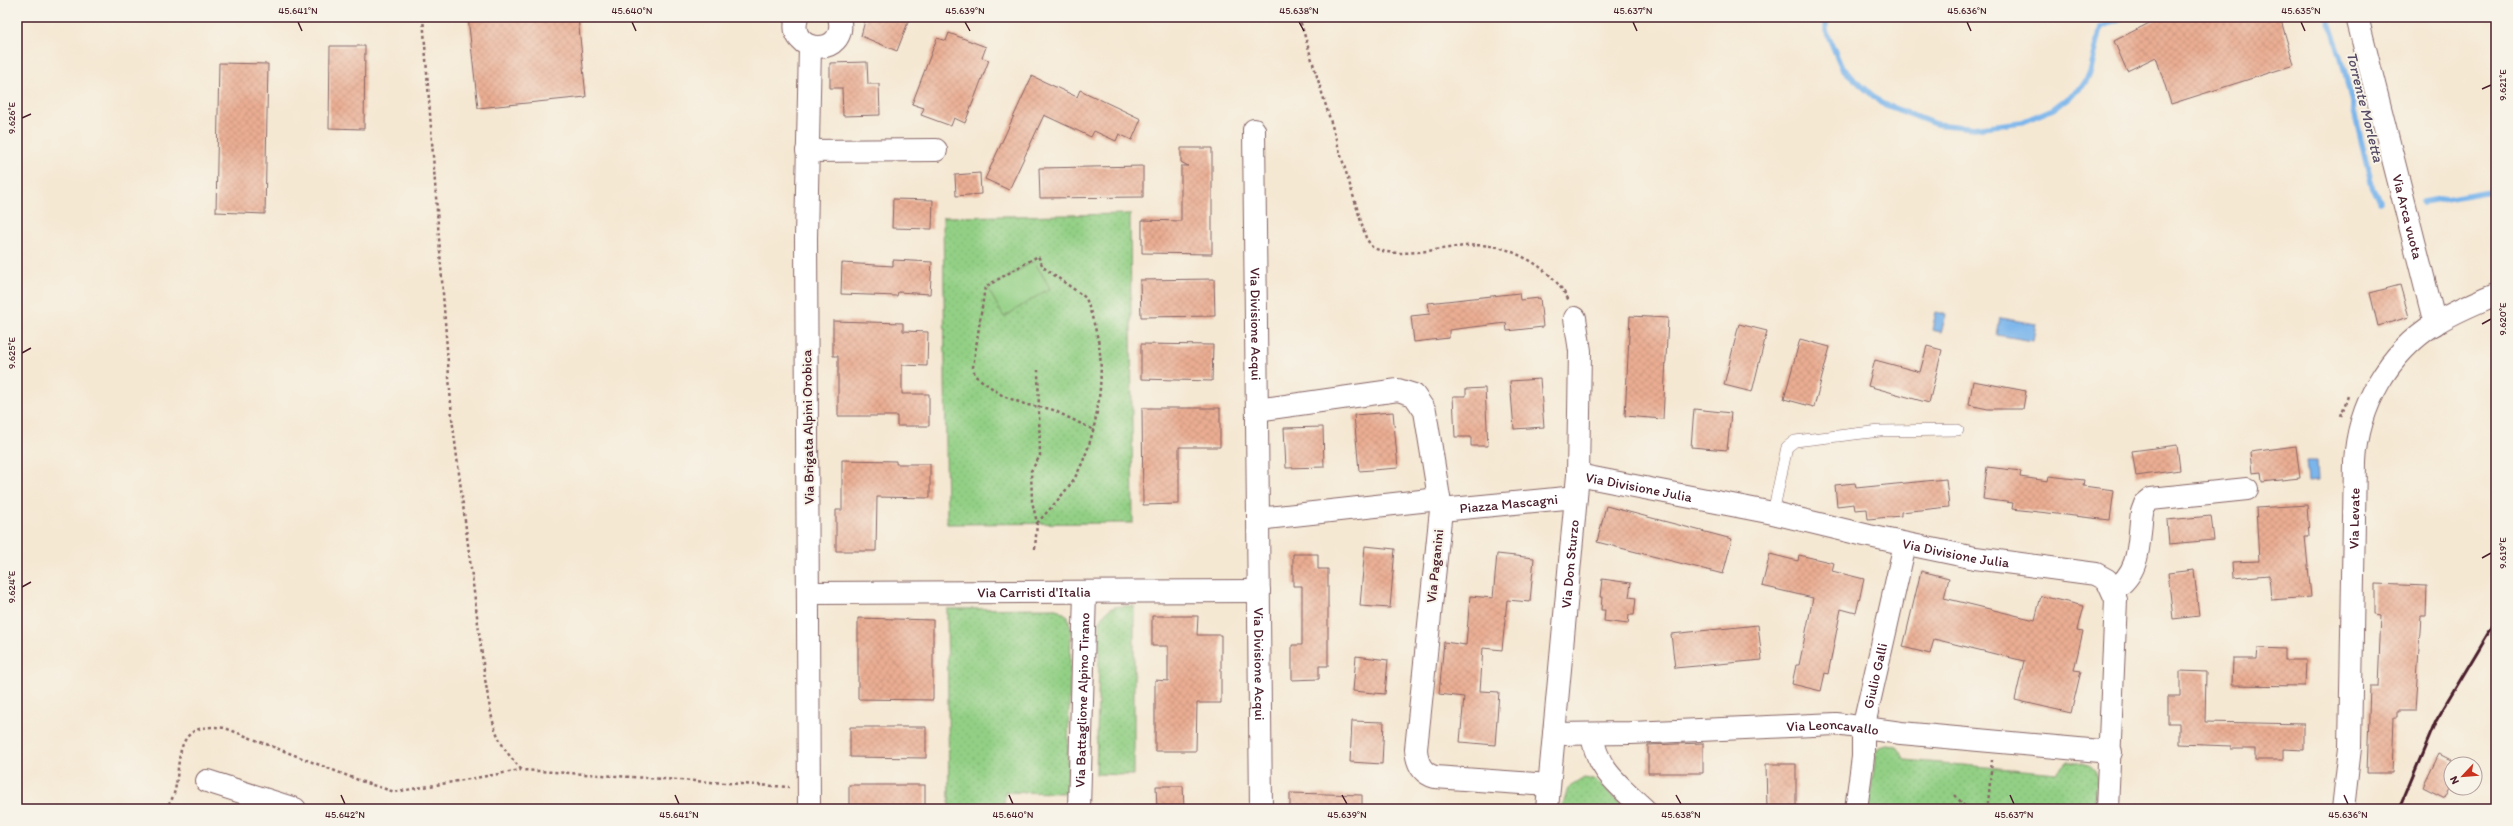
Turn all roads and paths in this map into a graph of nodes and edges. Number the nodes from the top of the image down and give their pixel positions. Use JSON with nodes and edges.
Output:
{"nodes":[{"id":1,"x":423,"y":17,"type":"edge"},
{"id":2,"x":797,"y":17,"type":"edge"},
{"id":3,"x":839,"y":17,"type":"edge"},
{"id":4,"x":1299,"y":17,"type":"edge"},
{"id":5,"x":2358,"y":17,"type":"edge"},
{"id":6,"x":810,"y":46,"type":"junction"},
{"id":7,"x":1254,"y":130,"type":"dead end"},
{"id":8,"x":936,"y":150,"type":"dead end"},
{"id":9,"x":807,"y":151,"type":"junction"},
{"id":10,"x":2496,"y":294,"type":"edge"},
{"id":11,"x":1575,"y":318,"type":"joint"},
{"id":12,"x":2434,"y":324,"type":"junction"},
{"id":13,"x":1038,"y":370,"type":"dead end"},
{"id":14,"x":1039,"y":407,"type":"junction"},
{"id":15,"x":1257,"y":410,"type":"junction"},
{"id":16,"x":1094,"y":430,"type":"junction"},
{"id":17,"x":1958,"y":430,"type":"dead end"},
{"id":18,"x":1578,"y":475,"type":"junction"},
{"id":19,"x":2247,"y":489,"type":"dead end"},
{"id":20,"x":1576,"y":497,"type":"junction"},
{"id":21,"x":1440,"y":505,"type":"junction"},
{"id":22,"x":1773,"y":513,"type":"junction"},
{"id":23,"x":1258,"y":519,"type":"junction"},
{"id":24,"x":1037,"y":523,"type":"junction"},
{"id":25,"x":1905,"y":544,"type":"junction"},
{"id":26,"x":1035,"y":549,"type":"dead end"},
{"id":27,"x":2113,"y":590,"type":"junction"},
{"id":28,"x":1259,"y":591,"type":"junction"},
{"id":29,"x":1086,"y":592,"type":"junction"},
{"id":30,"x":810,"y":593,"type":"junction"},
{"id":31,"x":1863,"y":729,"type":"junction"},
{"id":32,"x":1554,"y":734,"type":"junction"},
{"id":33,"x":1592,"y":734,"type":"junction"},
{"id":34,"x":1994,"y":742,"type":"junction"},
{"id":35,"x":2111,"y":752,"type":"junction"},
{"id":36,"x":522,"y":770,"type":"junction"},
{"id":37,"x":207,"y":781,"type":"dead end"},
{"id":38,"x":1549,"y":785,"type":"junction"},
{"id":39,"x":1955,"y":795,"type":"dead end"},
{"id":40,"x":809,"y":799,"type":"edge"},
{"id":41,"x":1988,"y":804,"type":"dead end"},
{"id":42,"x":1966,"y":808,"type":"edge"},
{"id":43,"x":1997,"y":808,"type":"edge"},
{"id":44,"x":164,"y":809,"type":"edge"},
{"id":45,"x":296,"y":809,"type":"edge"},
{"id":46,"x":1079,"y":809,"type":"edge"},
{"id":47,"x":1261,"y":809,"type":"edge"},
{"id":48,"x":1547,"y":809,"type":"edge"},
{"id":49,"x":1644,"y":809,"type":"edge"},
{"id":50,"x":1856,"y":809,"type":"edge"},
{"id":51,"x":2002,"y":809,"type":"edge"},
{"id":52,"x":2107,"y":809,"type":"edge"},
{"id":53,"x":2343,"y":809,"type":"edge"}],
"edges":[{"from":1,"to":36,"type":"path"},
{"from":2,"to":6,"type":"street"},
{"from":3,"to":6,"type":"street"},
{"from":4,"to":11,"type":"path"},
{"from":5,"to":12,"type":"street","name":"Via Arca vuota"},
{"from":6,"to":9,"type":"street","name":"Via Brigata Alpini Orobica"},
{"from":7,"to":15,"type":"street","name":"Via Divisione Acqui"},
{"from":8,"to":9,"type":"street"},
{"from":9,"to":30,"type":"street","name":"Via Brigata Alpini Orobica"},
{"from":10,"to":12,"type":"street","name":"Via Levate"},
{"from":11,"to":18,"type":"street","name":"Via Don Sturzo"},
{"from":12,"to":53,"type":"street","name":"Via Levate"},
{"from":13,"to":14,"type":"path"},
{"from":14,"to":16,"type":"path"},
{"from":14,"to":16,"type":"path"},
{"from":14,"to":24,"type":"path"},
{"from":15,"to":21,"type":"street","name":"Via Paganini"},
{"from":15,"to":23,"type":"street","name":"Via Divisione Acqui"},
{"from":16,"to":24,"type":"path"},
{"from":17,"to":22,"type":"lane"},
{"from":18,"to":20,"type":"street","name":"Via Don Sturzo"},
{"from":18,"to":22,"type":"street","name":"Via Divisione Julia"},
{"from":19,"to":27,"type":"street"},
{"from":20,"to":21,"type":"street","name":"Piazza Mascagni"},
{"from":20,"to":32,"type":"street","name":"Via Don Sturzo"},
{"from":21,"to":23,"type":"street"},
{"from":21,"to":38,"type":"street","name":"Via Paganini"},
{"from":22,"to":25,"type":"street","name":"Via Divisione Julia"},
{"from":23,"to":28,"type":"street","name":"Via Divisione Acqui"},
{"from":24,"to":26,"type":"path"},
{"from":25,"to":27,"type":"street","name":"Via Divisione Julia"},
{"from":25,"to":31,"type":"street","name":"Giulio Galli"},
{"from":27,"to":35,"type":"street"},
{"from":28,"to":29,"type":"street","name":"Via Carristi d'Italia"},
{"from":28,"to":47,"type":"street","name":"Via Divisione Acqui"},
{"from":29,"to":30,"type":"street","name":"Via Carristi d'Italia"},
{"from":29,"to":46,"type":"street","name":"Via Battaglione Alpino Tirano"},
{"from":30,"to":40,"type":"street","name":"Via Brigata Alpini Orobica"},
{"from":31,"to":33,"type":"street","name":"Via Leoncavallo"},
{"from":31,"to":34,"type":"street","name":"Via Leoncavallo"},
{"from":31,"to":50,"type":"street","name":"Giulio Galli"},
{"from":32,"to":33,"type":"street","name":"Via Leoncavallo"},
{"from":32,"to":38,"type":"street","name":"Via Don Sturzo"},
{"from":33,"to":49,"type":"street"},
{"from":34,"to":35,"type":"street","name":"Via Leoncavallo"},
{"from":34,"to":41,"type":"path"},
{"from":35,"to":52,"type":"street"},
{"from":36,"to":40,"type":"path"},
{"from":36,"to":44,"type":"path"},
{"from":37,"to":45,"type":"street"},
{"from":38,"to":48,"type":"street","name":"Via Don Sturzo"},
{"from":39,"to":42,"type":"path"},
{"from":43,"to":51,"type":"path"}]}
